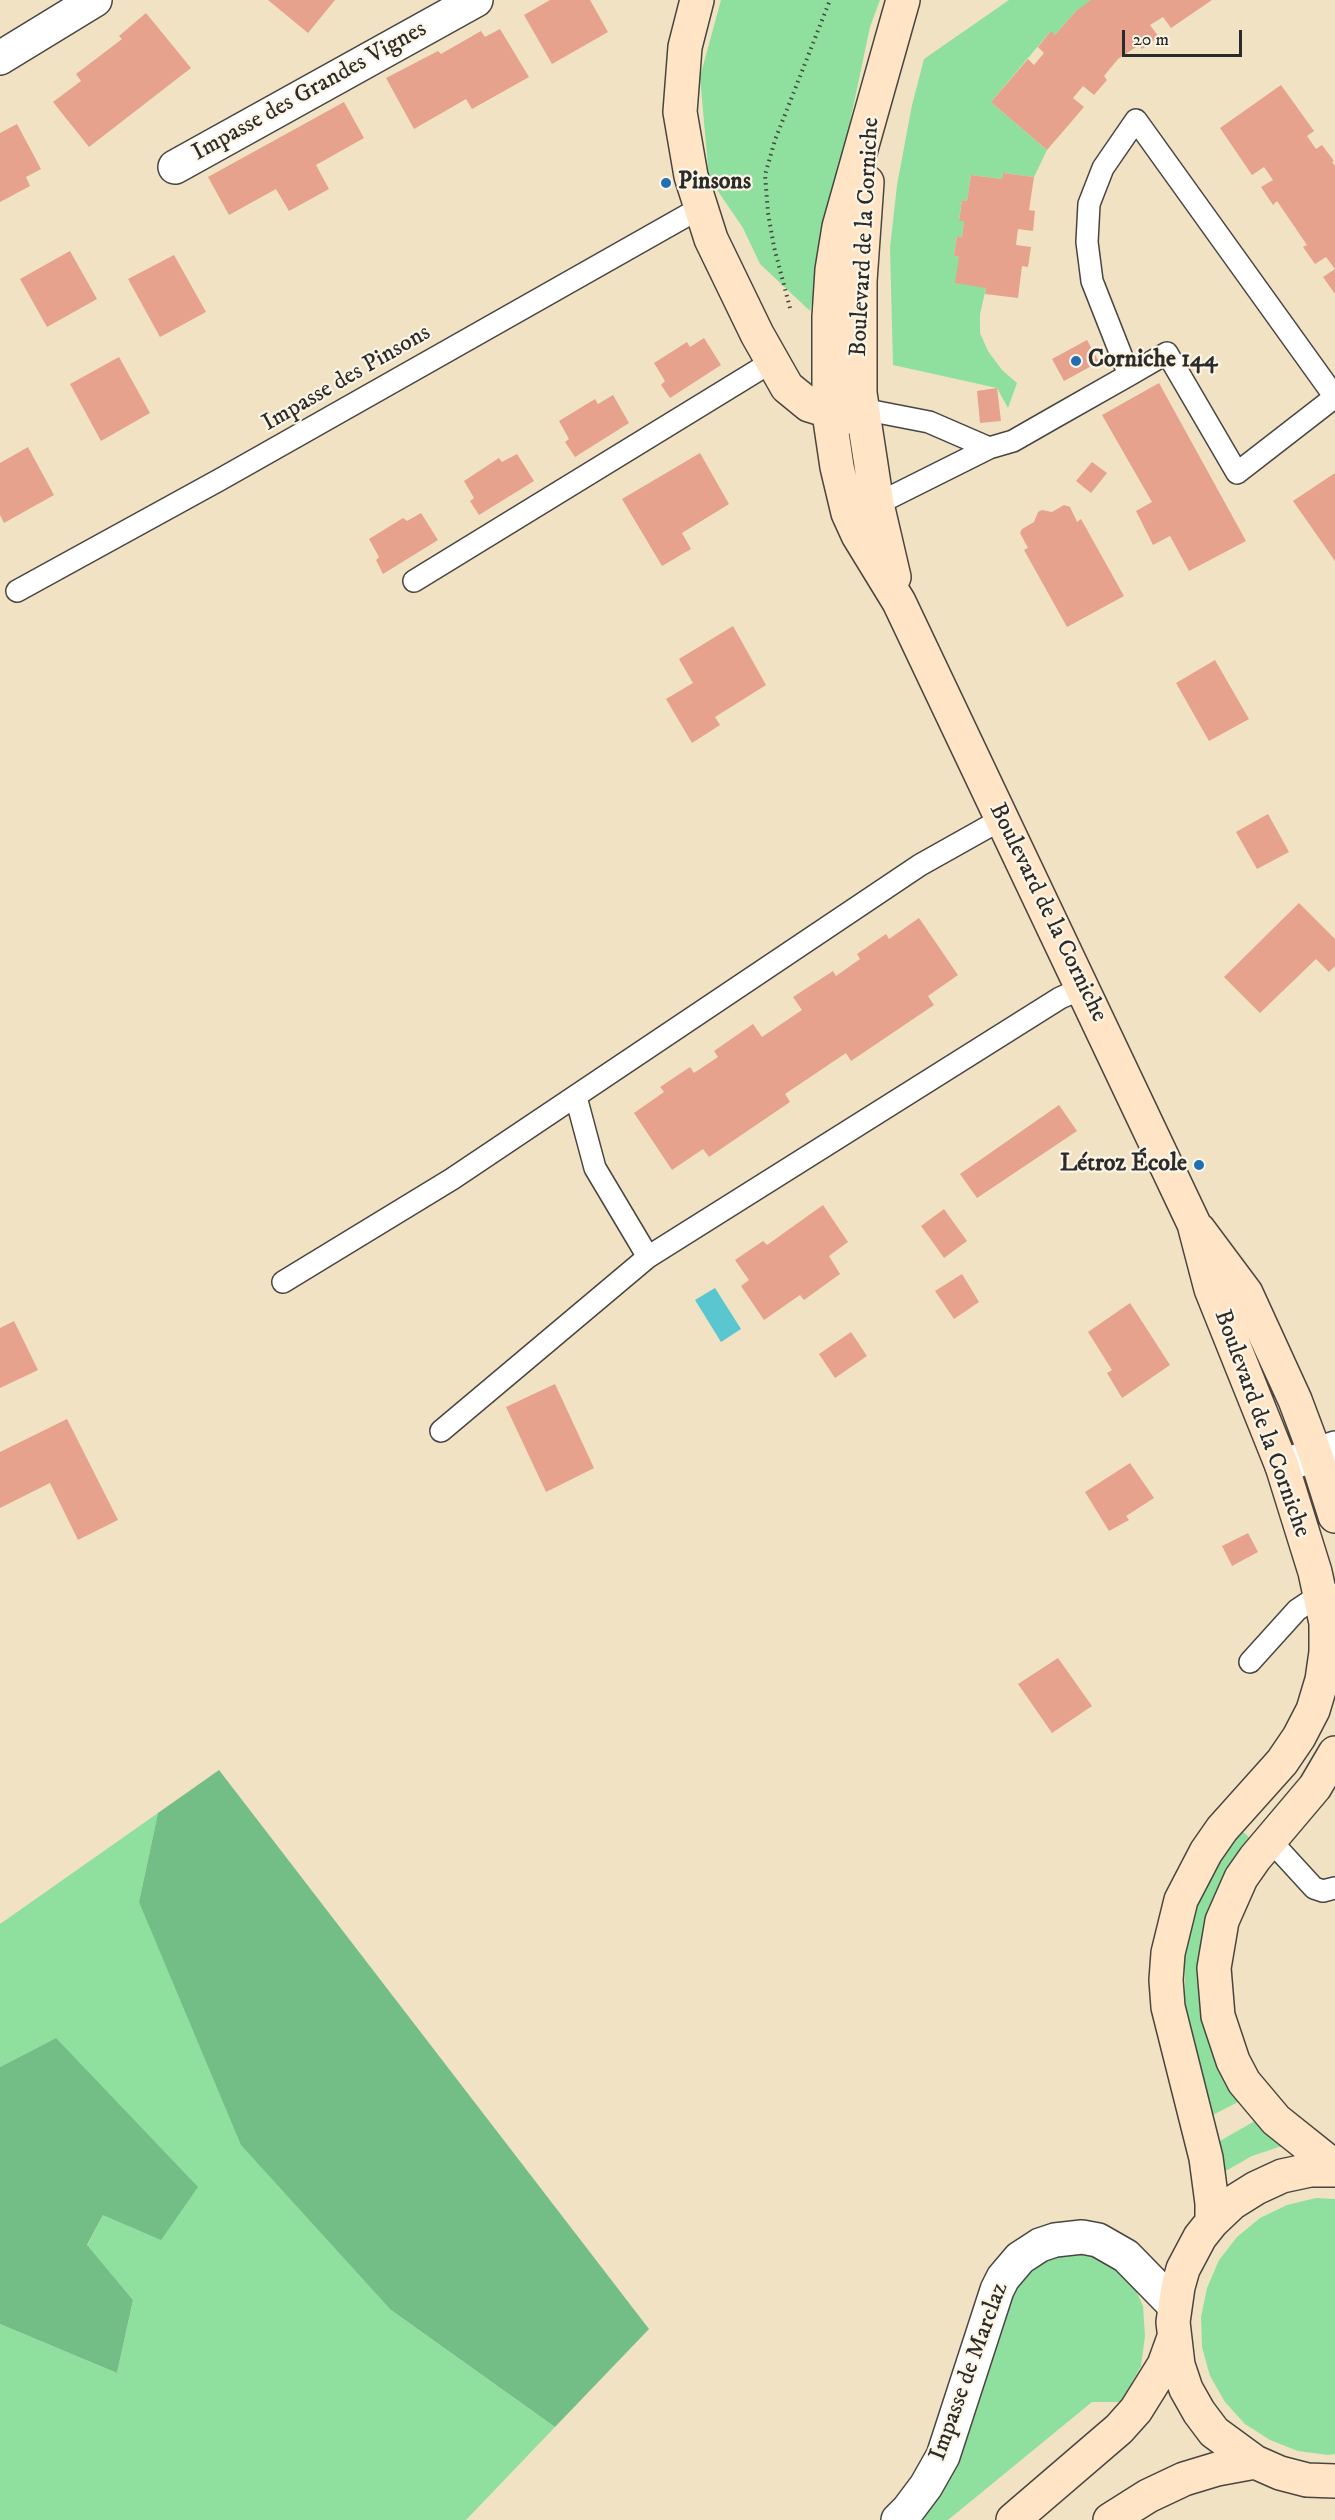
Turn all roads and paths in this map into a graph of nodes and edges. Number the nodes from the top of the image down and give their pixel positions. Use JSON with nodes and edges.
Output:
{"nodes":[{"id":1,"x":95,"y":0,"type":"edge"},
{"id":2,"x":476,"y":0,"type":"edge"},
{"id":3,"x":697,"y":0,"type":"edge"},
{"id":4,"x":830,"y":0,"type":"edge"},
{"id":5,"x":903,"y":0,"type":"edge"},
{"id":6,"x":0,"y":58,"type":"edge"},
{"id":7,"x":175,"y":167,"type":"dead end"},
{"id":8,"x":700,"y":208,"type":"junction"},
{"id":9,"x":794,"y":317,"type":"dead end"},
{"id":10,"x":773,"y":361,"type":"junction"},
{"id":11,"x":844,"y":369,"type":"junction"},
{"id":12,"x":1129,"y":375,"type":"junction"},
{"id":13,"x":830,"y":413,"type":"junction"},
{"id":14,"x":863,"y":414,"type":"junction"},
{"id":15,"x":989,"y":448,"type":"junction"},
{"id":16,"x":863,"y":508,"type":"junction"},
{"id":17,"x":414,"y":581,"type":"dead end"},
{"id":18,"x":17,"y":591,"type":"dead end"},
{"id":19,"x":1002,"y":819,"type":"junction"},
{"id":20,"x":1083,"y":988,"type":"junction"},
{"id":21,"x":576,"y":1097,"type":"junction"},
{"id":22,"x":1194,"y":1224,"type":"junction"},
{"id":23,"x":648,"y":1257,"type":"junction"},
{"id":24,"x":283,"y":1282,"type":"dead end"},
{"id":25,"x":441,"y":1431,"type":"dead end"},
{"id":26,"x":1326,"y":1452,"type":"edge"},
{"id":27,"x":1282,"y":1466,"type":"junction"},
{"id":28,"x":1335,"y":1516,"type":"edge"},
{"id":29,"x":1328,"y":1595,"type":"edge"},
{"id":30,"x":1250,"y":1662,"type":"dead end"},
{"id":31,"x":1326,"y":1705,"type":"edge"},
{"id":32,"x":1335,"y":1753,"type":"edge"},
{"id":33,"x":1239,"y":1810,"type":"junction"},
{"id":34,"x":1270,"y":1840,"type":"junction"},
{"id":35,"x":1335,"y":1888,"type":"edge"},
{"id":36,"x":1335,"y":2168,"type":"edge"},
{"id":37,"x":1212,"y":2222,"type":"junction"},
{"id":38,"x":1174,"y":2305,"type":"junction"},
{"id":39,"x":1173,"y":2340,"type":"junction"},
{"id":40,"x":1255,"y":2462,"type":"junction"},
{"id":41,"x":1335,"y":2481,"type":"edge"},
{"id":42,"x":898,"y":2520,"type":"edge"},
{"id":43,"x":1013,"y":2520,"type":"edge"},
{"id":44,"x":1110,"y":2520,"type":"edge"}],
"edges":[{"from":1,"to":6,"type":"street"},
{"from":2,"to":7,"type":"street","name":"Impasse des Grandes Vignes"},
{"from":3,"to":8,"type":"street"},
{"from":4,"to":9,"type":"path"},
{"from":5,"to":11,"type":"street","name":"Boulevard de la Corniche"},
{"from":8,"to":10,"type":"street"},
{"from":8,"to":18,"type":"lane","name":"Impasse des Pinsons"},
{"from":10,"to":11,"type":"street","name":"Boulevard de la Corniche"},
{"from":10,"to":13,"type":"street"},
{"from":10,"to":17,"type":"lane"},
{"from":11,"to":13,"type":"street","name":"Boulevard de la Corniche"},
{"from":11,"to":14,"type":"street","name":"Boulevard de la Corniche"},
{"from":12,"to":12,"type":"lane"},
{"from":12,"to":15,"type":"lane"},
{"from":13,"to":14,"type":"street"},
{"from":13,"to":16,"type":"street","name":"Boulevard de la Corniche"},
{"from":14,"to":15,"type":"lane"},
{"from":14,"to":16,"type":"street","name":"Boulevard de la Corniche"},
{"from":15,"to":16,"type":"lane"},
{"from":16,"to":19,"type":"street","name":"Boulevard de la Corniche"},
{"from":19,"to":20,"type":"street","name":"Boulevard de la Corniche"},
{"from":19,"to":21,"type":"lane"},
{"from":20,"to":22,"type":"street","name":"Boulevard de la Corniche"},
{"from":20,"to":23,"type":"lane"},
{"from":21,"to":23,"type":"lane"},
{"from":21,"to":24,"type":"lane"},
{"from":22,"to":26,"type":"street","name":"Boulevard de la Corniche"},
{"from":22,"to":27,"type":"street","name":"Boulevard de la Corniche"},
{"from":23,"to":25,"type":"lane"},
{"from":26,"to":27,"type":"street"},
{"from":26,"to":28,"type":"street","name":"Boulevard de la Corniche"},
{"from":27,"to":29,"type":"street","name":"Boulevard de la Corniche"},
{"from":29,"to":30,"type":"lane"},
{"from":29,"to":31,"type":"street","name":"Boulevard de la Corniche"},
{"from":31,"to":33,"type":"street","name":"Boulevard de la Corniche"},
{"from":32,"to":34,"type":"street"},
{"from":33,"to":34,"type":"street"},
{"from":33,"to":37,"type":"street","name":"Boulevard de la Corniche"},
{"from":34,"to":35,"type":"lane"},
{"from":34,"to":36,"type":"street"},
{"from":36,"to":37,"type":"street"},
{"from":37,"to":38,"type":"street"},
{"from":38,"to":39,"type":"street"},
{"from":38,"to":42,"type":"street","name":"Impasse de Marclaz"},
{"from":39,"to":40,"type":"street"},
{"from":39,"to":43,"type":"street"},
{"from":40,"to":41,"type":"street"},
{"from":40,"to":44,"type":"street"}]}
